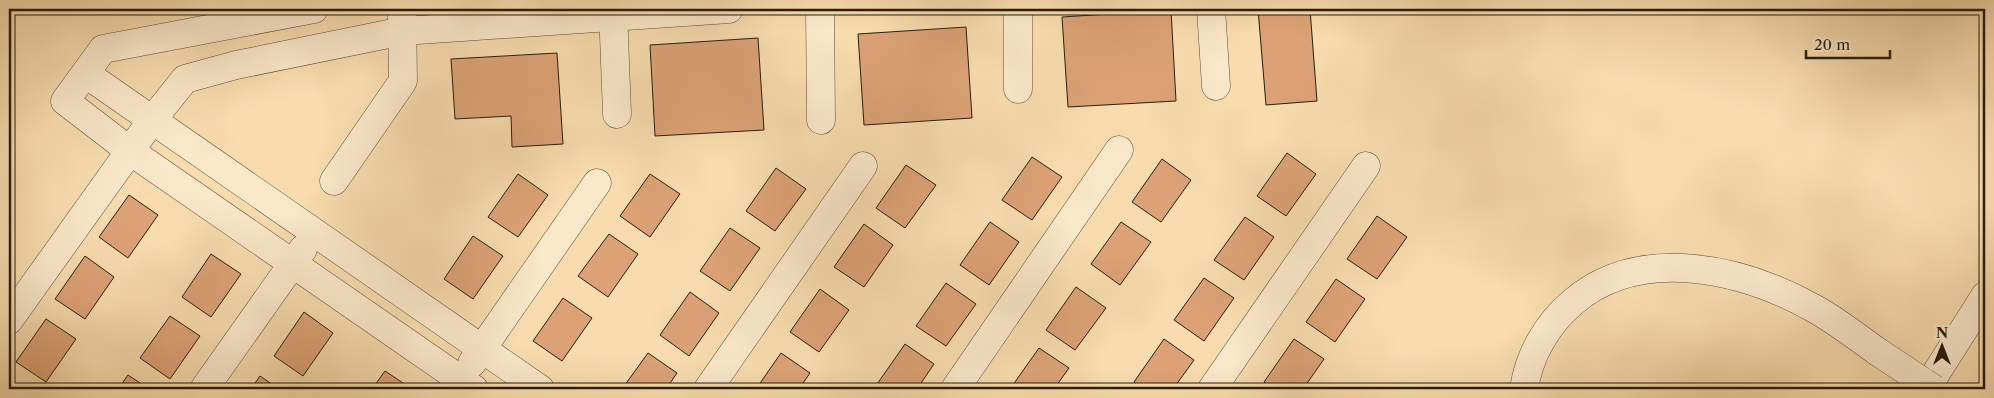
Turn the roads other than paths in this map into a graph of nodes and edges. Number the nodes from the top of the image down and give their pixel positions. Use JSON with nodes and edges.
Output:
{"nodes":[{"id":1,"x":314,"y":9,"type":"edge"},
{"id":2,"x":729,"y":9,"type":"edge"},
{"id":3,"x":820,"y":9,"type":"edge"},
{"id":4,"x":1018,"y":9,"type":"edge"},
{"id":5,"x":1211,"y":9,"type":"edge"},
{"id":6,"x":613,"y":13,"type":"edge"},
{"id":7,"x":402,"y":20,"type":"edge"},
{"id":8,"x":86,"y":74,"type":"junction"},
{"id":9,"x":1216,"y":86,"type":"dead end"},
{"id":10,"x":1018,"y":89,"type":"dead end"},
{"id":11,"x":617,"y":114,"type":"dead end"},
{"id":12,"x":152,"y":120,"type":"junction"},
{"id":13,"x":821,"y":120,"type":"dead end"},
{"id":14,"x":1119,"y":150,"type":"dead end"},
{"id":15,"x":130,"y":151,"type":"junction"},
{"id":16,"x":863,"y":166,"type":"dead end"},
{"id":17,"x":1366,"y":166,"type":"dead end"},
{"id":18,"x":334,"y":181,"type":"dead end"},
{"id":19,"x":596,"y":183,"type":"dead end"},
{"id":20,"x":314,"y":233,"type":"junction"},
{"id":21,"x":292,"y":264,"type":"junction"},
{"id":22,"x":1985,"y":296,"type":"edge"},
{"id":23,"x":9,"y":320,"type":"edge"},
{"id":24,"x":482,"y":349,"type":"junction"},
{"id":25,"x":463,"y":386,"type":"edge"},
{"id":26,"x":204,"y":389,"type":"edge"},
{"id":27,"x":540,"y":389,"type":"edge"},
{"id":28,"x":708,"y":389,"type":"edge"},
{"id":29,"x":955,"y":389,"type":"edge"},
{"id":30,"x":1212,"y":389,"type":"edge"},
{"id":31,"x":1524,"y":389,"type":"edge"},
{"id":32,"x":1926,"y":389,"type":"edge"},
{"id":33,"x":1934,"y":389,"type":"edge"}],
"edges":[{"from":1,"to":8,"type":"street"},
{"from":2,"to":6,"type":"street"},
{"from":3,"to":13,"type":"street"},
{"from":4,"to":10,"type":"street"},
{"from":5,"to":9,"type":"street"},
{"from":6,"to":7,"type":"street"},
{"from":6,"to":11,"type":"street"},
{"from":7,"to":12,"type":"street"},
{"from":7,"to":18,"type":"street"},
{"from":8,"to":12,"type":"street"},
{"from":8,"to":15,"type":"street"},
{"from":12,"to":15,"type":"street"},
{"from":12,"to":20,"type":"street"},
{"from":14,"to":29,"type":"street"},
{"from":15,"to":21,"type":"street"},
{"from":15,"to":23,"type":"street"},
{"from":16,"to":28,"type":"street"},
{"from":17,"to":30,"type":"street"},
{"from":19,"to":24,"type":"street"},
{"from":20,"to":21,"type":"street"},
{"from":20,"to":24,"type":"street"},
{"from":21,"to":25,"type":"street"},
{"from":21,"to":26,"type":"street"},
{"from":22,"to":32,"type":"street"},
{"from":24,"to":25,"type":"street"},
{"from":24,"to":27,"type":"street"},
{"from":31,"to":33,"type":"street","bridge":true}]}
